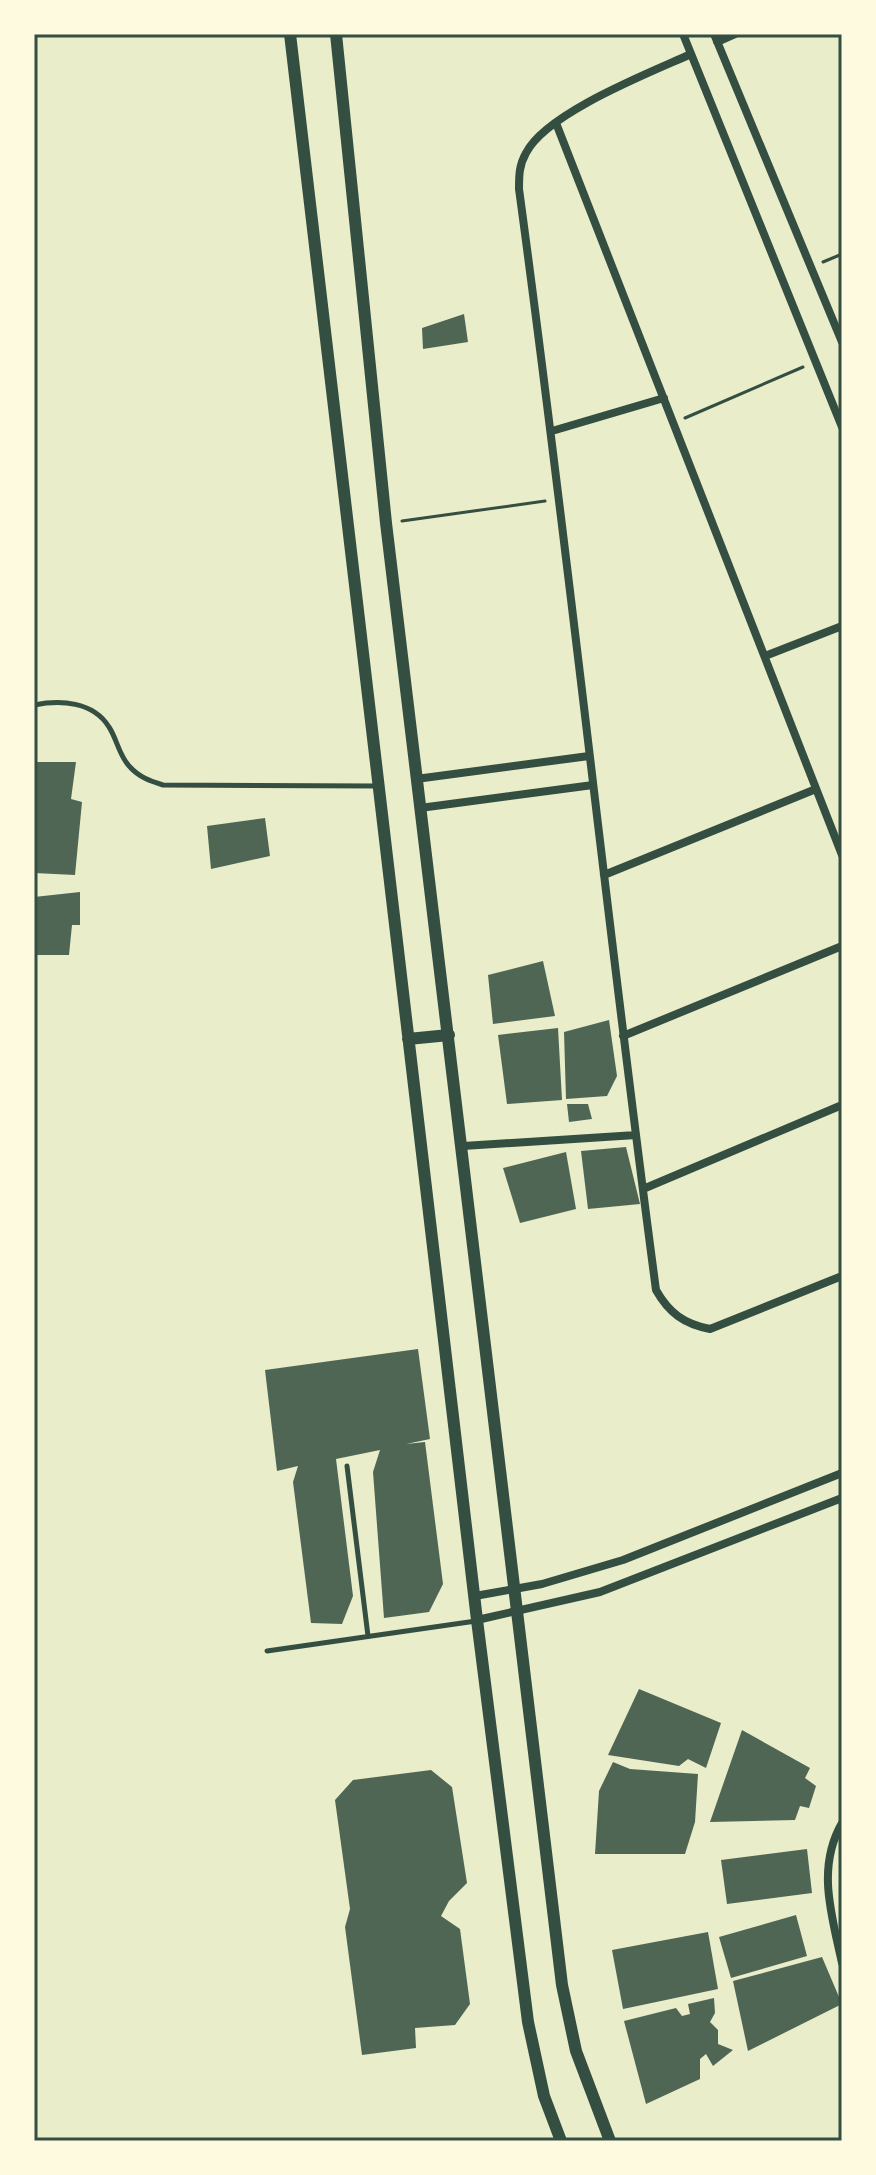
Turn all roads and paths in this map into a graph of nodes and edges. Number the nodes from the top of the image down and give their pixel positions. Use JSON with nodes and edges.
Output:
{"nodes":[{"id":1,"x":290,"y":34,"type":"edge"},
{"id":2,"x":336,"y":34,"type":"edge"},
{"id":3,"x":683,"y":34,"type":"edge"},
{"id":4,"x":735,"y":34,"type":"edge"},
{"id":5,"x":715,"y":38,"type":"edge"},
{"id":6,"x":691,"y":54,"type":"junction"},
{"id":7,"x":556,"y":123,"type":"junction"},
{"id":8,"x":842,"y":254,"type":"edge"},
{"id":9,"x":812,"y":266,"type":"junction"},
{"id":10,"x":842,"y":342,"type":"edge"},
{"id":11,"x":816,"y":362,"type":"junction"},
{"id":12,"x":664,"y":398,"type":"junction"},
{"id":13,"x":674,"y":423,"type":"junction"},
{"id":14,"x":842,"y":427,"type":"edge"},
{"id":15,"x":552,"y":431,"type":"junction"},
{"id":16,"x":559,"y":499,"type":"junction"},
{"id":17,"x":386,"y":523,"type":"junction"},
{"id":18,"x":842,"y":626,"type":"edge"},
{"id":19,"x":765,"y":656,"type":"junction"},
{"id":20,"x":34,"y":705,"type":"edge"},
{"id":21,"x":589,"y":756,"type":"junction"},
{"id":22,"x":416,"y":779,"type":"junction"},
{"id":23,"x":593,"y":785,"type":"junction"},
{"id":24,"x":378,"y":786,"type":"junction"},
{"id":25,"x":816,"y":789,"type":"junction"},
{"id":26,"x":420,"y":808,"type":"junction"},
{"id":27,"x":842,"y":855,"type":"edge"},
{"id":28,"x":604,"y":875,"type":"junction"},
{"id":29,"x":842,"y":946,"type":"edge"},
{"id":30,"x":449,"y":1035,"type":"junction"},
{"id":31,"x":623,"y":1036,"type":"junction"},
{"id":32,"x":408,"y":1039,"type":"junction"},
{"id":33,"x":842,"y":1105,"type":"edge"},
{"id":34,"x":636,"y":1135,"type":"junction"},
{"id":35,"x":463,"y":1146,"type":"junction"},
{"id":36,"x":643,"y":1189,"type":"junction"},
{"id":37,"x":842,"y":1276,"type":"edge"},
{"id":38,"x":347,"y":1466,"type":"dead end"},
{"id":39,"x":842,"y":1473,"type":"edge"},
{"id":40,"x":842,"y":1498,"type":"edge"},
{"id":41,"x":514,"y":1589,"type":"junction"},
{"id":42,"x":475,"y":1596,"type":"junction"},
{"id":43,"x":516,"y":1612,"type":"junction"},
{"id":44,"x":477,"y":1620,"type":"junction"},
{"id":45,"x":368,"y":1636,"type":"junction"},
{"id":46,"x":267,"y":1651,"type":"dead end"},
{"id":47,"x":842,"y":1823,"type":"edge"},
{"id":48,"x":842,"y":1963,"type":"edge"},
{"id":49,"x":561,"y":2141,"type":"edge"},
{"id":50,"x":610,"y":2141,"type":"edge"}],
"edges":[{"from":1,"to":24,"type":"street"},
{"from":2,"to":17,"type":"street"},
{"from":3,"to":6,"type":"street"},
{"from":4,"to":5,"type":"street"},
{"from":5,"to":9,"type":"street"},
{"from":6,"to":7,"type":"street"},
{"from":6,"to":11,"type":"street"},
{"from":7,"to":12,"type":"street"},
{"from":7,"to":15,"type":"street"},
{"from":8,"to":9,"type":"path"},
{"from":9,"to":10,"type":"street"},
{"from":11,"to":13,"type":"path"},
{"from":11,"to":14,"type":"street"},
{"from":12,"to":13,"type":"street"},
{"from":12,"to":15,"type":"street"},
{"from":13,"to":19,"type":"street"},
{"from":15,"to":16,"type":"street"},
{"from":16,"to":17,"type":"path"},
{"from":16,"to":21,"type":"street"},
{"from":17,"to":22,"type":"street"},
{"from":18,"to":19,"type":"street"},
{"from":19,"to":25,"type":"street"},
{"from":20,"to":24,"type":"lane"},
{"from":21,"to":22,"type":"street"},
{"from":21,"to":23,"type":"street"},
{"from":22,"to":26,"type":"street"},
{"from":23,"to":26,"type":"street"},
{"from":23,"to":28,"type":"street"},
{"from":24,"to":32,"type":"street"},
{"from":25,"to":27,"type":"street"},
{"from":25,"to":28,"type":"street"},
{"from":26,"to":30,"type":"street"},
{"from":28,"to":31,"type":"street"},
{"from":29,"to":31,"type":"street"},
{"from":30,"to":32,"type":"street"},
{"from":30,"to":35,"type":"street"},
{"from":31,"to":34,"type":"street"},
{"from":32,"to":42,"type":"street"},
{"from":33,"to":36,"type":"street"},
{"from":34,"to":35,"type":"street"},
{"from":34,"to":36,"type":"street"},
{"from":35,"to":41,"type":"street"},
{"from":36,"to":37,"type":"street"},
{"from":38,"to":45,"type":"lane"},
{"from":39,"to":41,"type":"street"},
{"from":40,"to":43,"type":"street"},
{"from":41,"to":42,"type":"street"},
{"from":41,"to":43,"type":"street"},
{"from":42,"to":44,"type":"street"},
{"from":43,"to":44,"type":"street"},
{"from":43,"to":50,"type":"street"},
{"from":44,"to":45,"type":"lane"},
{"from":44,"to":49,"type":"street"},
{"from":45,"to":46,"type":"lane"},
{"from":47,"to":48,"type":"street"}]}
